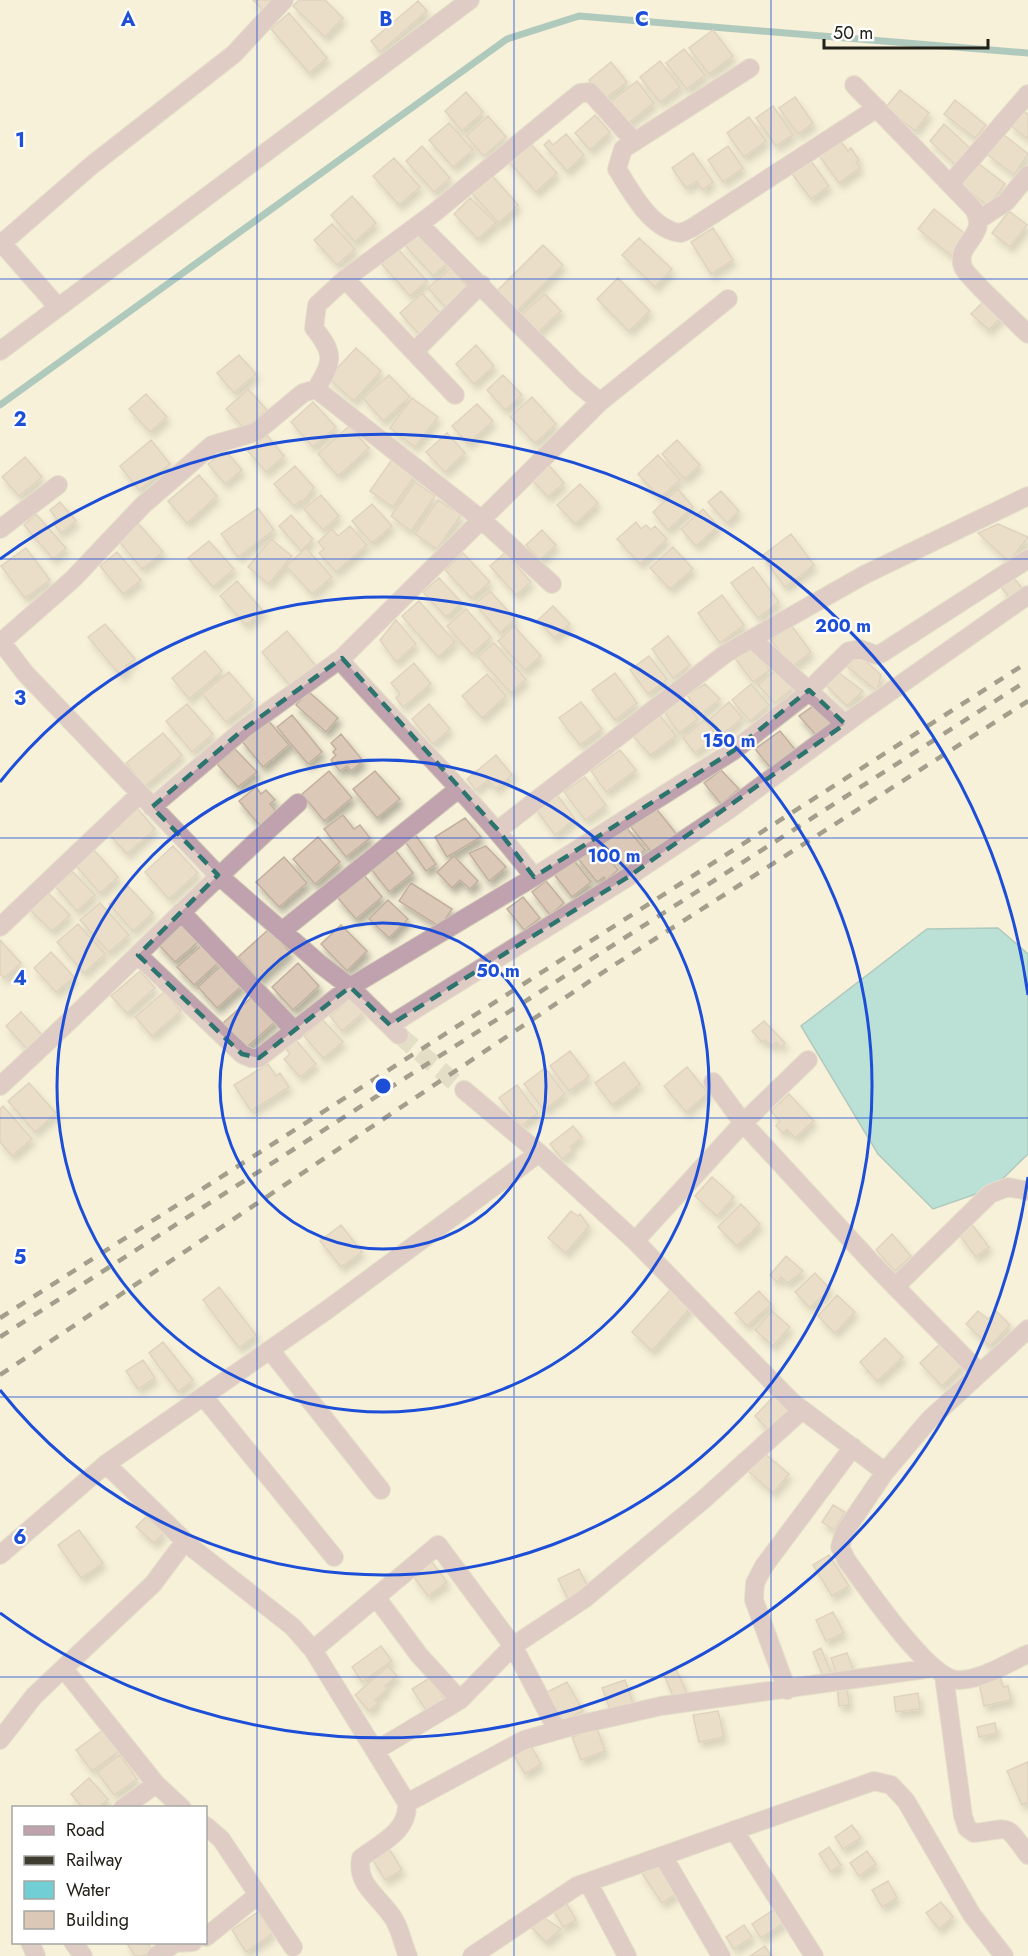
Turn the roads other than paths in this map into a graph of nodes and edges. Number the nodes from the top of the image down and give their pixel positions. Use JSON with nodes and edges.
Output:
{"nodes":[{"id":1,"x":284,"y":0,"type":"edge"},
{"id":2,"x":470,"y":0,"type":"edge"},
{"id":3,"x":750,"y":68,"type":"dead end"},
{"id":4,"x":854,"y":86,"type":"dead end"},
{"id":5,"x":1028,"y":94,"type":"edge"},
{"id":6,"x":877,"y":108,"type":"junction"},
{"id":7,"x":634,"y":141,"type":"junction"},
{"id":8,"x":1028,"y":175,"type":"edge"},
{"id":9,"x":950,"y":184,"type":"junction"},
{"id":10,"x":980,"y":219,"type":"junction"},
{"id":11,"x":419,"y":224,"type":"junction"},
{"id":12,"x":0,"y":243,"type":"edge"},
{"id":13,"x":345,"y":279,"type":"junction"},
{"id":14,"x":481,"y":284,"type":"junction"},
{"id":15,"x":728,"y":299,"type":"dead end"},
{"id":16,"x":57,"y":306,"type":"junction"},
{"id":17,"x":1026,"y":328,"type":"edge"},
{"id":18,"x":0,"y":351,"type":"edge"},
{"id":19,"x":414,"y":352,"type":"junction"},
{"id":20,"x":316,"y":389,"type":"junction"},
{"id":21,"x":455,"y":395,"type":"dead end"},
{"id":22,"x":600,"y":402,"type":"junction"},
{"id":23,"x":58,"y":485,"type":"dead end"},
{"id":24,"x":1028,"y":496,"type":"edge"},
{"id":25,"x":482,"y":520,"type":"junction"},
{"id":26,"x":0,"y":529,"type":"edge"},
{"id":27,"x":1028,"y":559,"type":"edge"},
{"id":28,"x":552,"y":584,"type":"dead end"},
{"id":29,"x":1028,"y":595,"type":"edge"},
{"id":30,"x":753,"y":639,"type":"junction"},
{"id":31,"x":1,"y":642,"type":"edge"},
{"id":32,"x":342,"y":658,"type":"junction"},
{"id":33,"x":809,"y":690,"type":"junction"},
{"id":34,"x":845,"y":724,"type":"junction"},
{"id":35,"x":458,"y":790,"type":"junction"},
{"id":36,"x":146,"y":801,"type":"junction"},
{"id":37,"x":298,"y":803,"type":"dead end"},
{"id":38,"x":498,"y":830,"type":"junction"},
{"id":39,"x":218,"y":875,"type":"junction"},
{"id":40,"x":534,"y":877,"type":"junction"},
{"id":41,"x":181,"y":912,"type":"junction"},
{"id":42,"x":0,"y":927,"type":"edge"},
{"id":43,"x":282,"y":931,"type":"junction"},
{"id":44,"x":138,"y":955,"type":"junction"},
{"id":45,"x":350,"y":987,"type":"junction"},
{"id":46,"x":295,"y":1031,"type":"junction"},
{"id":47,"x":808,"y":1060,"type":"dead end"},
{"id":48,"x":713,"y":1082,"type":"dead end"},
{"id":49,"x":0,"y":1086,"type":"edge"},
{"id":50,"x":464,"y":1090,"type":"tunnel mouth"},
{"id":51,"x":743,"y":1123,"type":"junction"},
{"id":52,"x":539,"y":1153,"type":"junction"},
{"id":53,"x":1028,"y":1191,"type":"edge"},
{"id":54,"x":635,"y":1241,"type":"junction"},
{"id":55,"x":895,"y":1287,"type":"junction"},
{"id":56,"x":1028,"y":1329,"type":"edge"},
{"id":57,"x":270,"y":1350,"type":"junction"},
{"id":58,"x":980,"y":1372,"type":"junction"},
{"id":59,"x":204,"y":1396,"type":"junction"},
{"id":60,"x":802,"y":1410,"type":"junction"},
{"id":61,"x":853,"y":1447,"type":"junction"},
{"id":62,"x":106,"y":1464,"type":"junction"},
{"id":63,"x":885,"y":1472,"type":"junction"},
{"id":64,"x":381,"y":1490,"type":"dead end"},
{"id":65,"x":185,"y":1540,"type":"junction"},
{"id":66,"x":0,"y":1555,"type":"edge"},
{"id":67,"x":334,"y":1557,"type":"dead end"},
{"id":68,"x":376,"y":1597,"type":"junction"},
{"id":69,"x":513,"y":1647,"type":"junction"},
{"id":70,"x":313,"y":1650,"type":"junction"},
{"id":71,"x":1028,"y":1654,"type":"edge"},
{"id":72,"x":64,"y":1669,"type":"junction"},
{"id":73,"x":939,"y":1672,"type":"junction"},
{"id":74,"x":787,"y":1690,"type":"junction"},
{"id":75,"x":460,"y":1700,"type":"junction"},
{"id":76,"x":557,"y":1730,"type":"junction"},
{"id":77,"x":0,"y":1740,"type":"edge"},
{"id":78,"x":375,"y":1751,"type":"junction"},
{"id":79,"x":156,"y":1784,"type":"junction"},
{"id":80,"x":407,"y":1803,"type":"junction"},
{"id":81,"x":126,"y":1806,"type":"edge"},
{"id":82,"x":180,"y":1806,"type":"edge"},
{"id":83,"x":207,"y":1827,"type":"edge"},
{"id":84,"x":734,"y":1830,"type":"junction"},
{"id":85,"x":1028,"y":1855,"type":"edge"},
{"id":86,"x":663,"y":1856,"type":"junction"},
{"id":87,"x":588,"y":1882,"type":"junction"},
{"id":88,"x":258,"y":1895,"type":"junction"},
{"id":89,"x":207,"y":1936,"type":"edge"},
{"id":90,"x":173,"y":1944,"type":"edge"},
{"id":91,"x":184,"y":1944,"type":"edge"},
{"id":92,"x":293,"y":1947,"type":"dead end"},
{"id":93,"x":474,"y":1955,"type":"edge"},
{"id":94,"x":156,"y":1956,"type":"edge"},
{"id":95,"x":195,"y":1956,"type":"edge"},
{"id":96,"x":408,"y":1956,"type":"edge"},
{"id":97,"x":627,"y":1956,"type":"edge"},
{"id":98,"x":721,"y":1956,"type":"edge"},
{"id":99,"x":814,"y":1956,"type":"edge"},
{"id":100,"x":1004,"y":1956,"type":"edge"}],
"edges":[{"from":1,"to":12,"type":"street"},
{"from":2,"to":16,"type":"street"},
{"from":3,"to":7,"type":"street"},
{"from":4,"to":6,"type":"street"},
{"from":5,"to":9,"type":"street"},
{"from":6,"to":7,"type":"street"},
{"from":6,"to":9,"type":"street"},
{"from":7,"to":11,"type":"street"},
{"from":8,"to":10,"type":"street"},
{"from":9,"to":10,"type":"street"},
{"from":10,"to":17,"type":"street"},
{"from":11,"to":13,"type":"street"},
{"from":11,"to":14,"type":"street"},
{"from":12,"to":16,"type":"street"},
{"from":13,"to":19,"type":"street"},
{"from":13,"to":20,"type":"street"},
{"from":14,"to":19,"type":"street"},
{"from":14,"to":22,"type":"street"},
{"from":15,"to":22,"type":"street"},
{"from":16,"to":18,"type":"street"},
{"from":19,"to":21,"type":"street"},
{"from":20,"to":25,"type":"street"},
{"from":20,"to":31,"type":"street"},
{"from":22,"to":25,"type":"street"},
{"from":23,"to":26,"type":"street"},
{"from":24,"to":30,"type":"street"},
{"from":25,"to":28,"type":"street"},
{"from":25,"to":32,"type":"street"},
{"from":27,"to":33,"type":"street"},
{"from":29,"to":34,"type":"street"},
{"from":30,"to":33,"type":"street"},
{"from":30,"to":38,"type":"street"},
{"from":31,"to":36,"type":"street"},
{"from":32,"to":35,"type":"street"},
{"from":32,"to":36,"type":"street"},
{"from":33,"to":34,"type":"street"},
{"from":33,"to":40,"type":"street"},
{"from":34,"to":45,"type":"street"},
{"from":35,"to":38,"type":"street"},
{"from":35,"to":43,"type":"street"},
{"from":36,"to":39,"type":"street"},
{"from":36,"to":42,"type":"street"},
{"from":37,"to":39,"type":"street"},
{"from":38,"to":40,"type":"street"},
{"from":39,"to":41,"type":"street"},
{"from":39,"to":43,"type":"street"},
{"from":40,"to":45,"type":"street"},
{"from":41,"to":44,"type":"street"},
{"from":41,"to":46,"type":"street"},
{"from":43,"to":45,"type":"street"},
{"from":44,"to":46,"type":"street"},
{"from":44,"to":49,"type":"street"},
{"from":45,"to":46,"type":"street"},
{"from":47,"to":51,"type":"street"},
{"from":48,"to":51,"type":"street"},
{"from":50,"to":52,"type":"street"},
{"from":51,"to":54,"type":"street"},
{"from":51,"to":55,"type":"street"},
{"from":52,"to":54,"type":"street"},
{"from":52,"to":57,"type":"street"},
{"from":53,"to":55,"type":"street"},
{"from":54,"to":60,"type":"street"},
{"from":55,"to":58,"type":"street"},
{"from":56,"to":58,"type":"street"},
{"from":57,"to":59,"type":"street"},
{"from":57,"to":64,"type":"street"},
{"from":58,"to":63,"type":"street"},
{"from":59,"to":62,"type":"street"},
{"from":59,"to":67,"type":"street"},
{"from":60,"to":61,"type":"street"},
{"from":60,"to":69,"type":"street"},
{"from":61,"to":63,"type":"street"},
{"from":61,"to":74,"type":"street"},
{"from":62,"to":65,"type":"street"},
{"from":62,"to":66,"type":"street"},
{"from":63,"to":73,"type":"street"},
{"from":65,"to":70,"type":"street"},
{"from":65,"to":72,"type":"street"},
{"from":68,"to":69,"type":"street"},
{"from":68,"to":70,"type":"street"},
{"from":68,"to":75,"type":"street"},
{"from":69,"to":75,"type":"street"},
{"from":69,"to":76,"type":"street"},
{"from":70,"to":78,"type":"street"},
{"from":71,"to":73,"type":"street"},
{"from":72,"to":77,"type":"street"},
{"from":72,"to":79,"type":"street"},
{"from":73,"to":74,"type":"street"},
{"from":73,"to":85,"type":"street"},
{"from":74,"to":76,"type":"street"},
{"from":75,"to":78,"type":"street"},
{"from":76,"to":80,"type":"street"},
{"from":78,"to":80,"type":"street"},
{"from":79,"to":81,"type":"street"},
{"from":79,"to":82,"type":"street"},
{"from":80,"to":96,"type":"street"},
{"from":83,"to":88,"type":"street"},
{"from":84,"to":86,"type":"street"},
{"from":84,"to":99,"type":"street"},
{"from":84,"to":100,"type":"street"},
{"from":86,"to":87,"type":"street"},
{"from":86,"to":98,"type":"street"},
{"from":87,"to":93,"type":"street"},
{"from":87,"to":97,"type":"street"},
{"from":88,"to":89,"type":"street"},
{"from":88,"to":92,"type":"street"},
{"from":90,"to":94,"type":"street"},
{"from":91,"to":95,"type":"street"}]}
